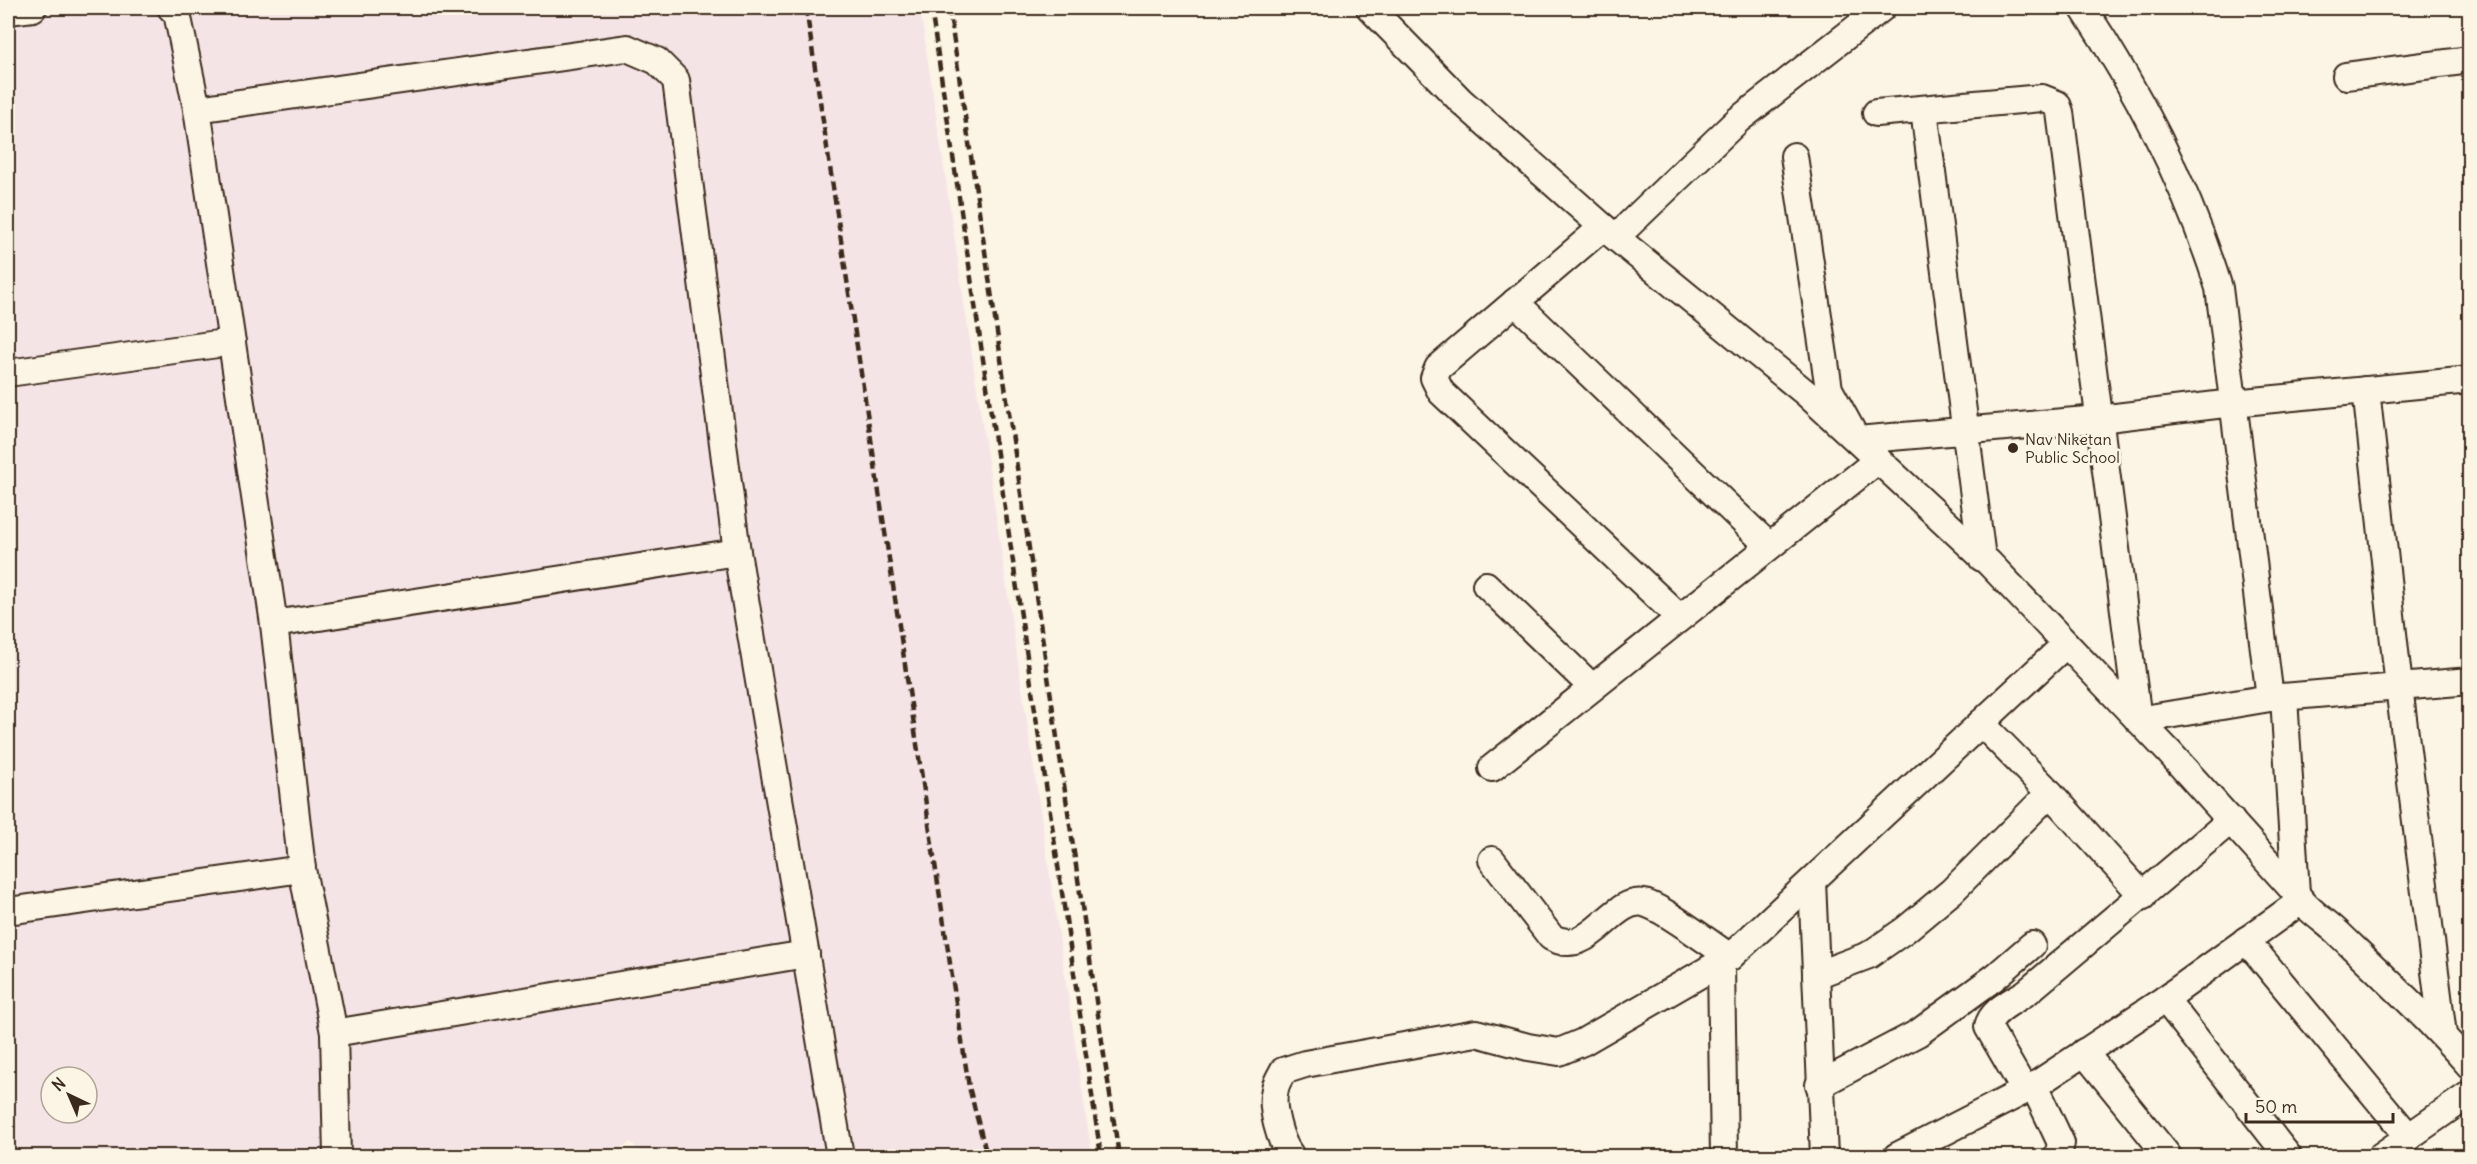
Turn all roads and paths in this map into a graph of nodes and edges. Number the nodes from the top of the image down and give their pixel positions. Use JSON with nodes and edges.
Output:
{"nodes":[{"id":1,"x":33,"y":8,"type":"edge"},
{"id":2,"x":171,"y":8,"type":"edge"},
{"id":3,"x":1370,"y":8,"type":"edge"},
{"id":4,"x":1882,"y":8,"type":"edge"},
{"id":5,"x":2083,"y":8,"type":"edge"},
{"id":6,"x":8,"y":11,"type":"edge"},
{"id":7,"x":2469,"y":60,"type":"edge"},
{"id":8,"x":2346,"y":76,"type":"dead end"},
{"id":9,"x":197,"y":109,"type":"junction"},
{"id":10,"x":1924,"y":110,"type":"junction"},
{"id":11,"x":1876,"y":113,"type":"dead end"},
{"id":12,"x":1794,"y":156,"type":"dead end"},
{"id":13,"x":1610,"y":232,"type":"junction"},
{"id":14,"x":1515,"y":303,"type":"junction"},
{"id":15,"x":231,"y":342,"type":"junction"},
{"id":16,"x":8,"y":373,"type":"edge"},
{"id":17,"x":2469,"y":380,"type":"edge"},
{"id":18,"x":2366,"y":390,"type":"junction"},
{"id":19,"x":2233,"y":403,"type":"junction"},
{"id":20,"x":2099,"y":419,"type":"junction"},
{"id":21,"x":1966,"y":430,"type":"junction"},
{"id":22,"x":1857,"y":440,"type":"junction"},
{"id":23,"x":1878,"y":460,"type":"junction"},
{"id":24,"x":1768,"y":545,"type":"junction"},
{"id":25,"x":737,"y":552,"type":"junction"},
{"id":26,"x":1982,"y":558,"type":"junction"},
{"id":27,"x":1486,"y":585,"type":"dead end"},
{"id":28,"x":1679,"y":617,"type":"junction"},
{"id":29,"x":274,"y":624,"type":"junction"},
{"id":30,"x":2066,"y":644,"type":"junction"},
{"id":31,"x":2469,"y":681,"type":"edge"},
{"id":32,"x":1592,"y":687,"type":"junction"},
{"id":33,"x":2399,"y":687,"type":"junction"},
{"id":34,"x":2277,"y":697,"type":"junction"},
{"id":35,"x":2138,"y":720,"type":"junction"},
{"id":36,"x":1981,"y":723,"type":"junction"},
{"id":37,"x":1492,"y":768,"type":"dead end"},
{"id":38,"x":2049,"y":793,"type":"junction"},
{"id":39,"x":2231,"y":820,"type":"junction"},
{"id":40,"x":1492,"y":860,"type":"dead end"},
{"id":41,"x":302,"y":869,"type":"junction"},
{"id":42,"x":1812,"y":881,"type":"junction"},
{"id":43,"x":2143,"y":896,"type":"junction"},
{"id":44,"x":2298,"y":897,"type":"junction"},
{"id":45,"x":8,"y":911,"type":"edge"},
{"id":46,"x":2246,"y":940,"type":"junction"},
{"id":47,"x":2032,"y":945,"type":"dead end"},
{"id":48,"x":806,"y":954,"type":"junction"},
{"id":49,"x":1726,"y":960,"type":"junction"},
{"id":50,"x":1816,"y":975,"type":"junction"},
{"id":51,"x":2164,"y":999,"type":"junction"},
{"id":52,"x":334,"y":1033,"type":"junction"},
{"id":53,"x":2443,"y":1035,"type":"junction"},
{"id":54,"x":2085,"y":1052,"type":"junction"},
{"id":55,"x":2469,"y":1066,"type":"edge"},
{"id":56,"x":1820,"y":1085,"type":"junction"},
{"id":57,"x":2030,"y":1089,"type":"junction"},
{"id":58,"x":2469,"y":1094,"type":"edge"},
{"id":59,"x":2409,"y":1137,"type":"junction"},
{"id":60,"x":337,"y":1156,"type":"edge"},
{"id":61,"x":840,"y":1156,"type":"edge"},
{"id":62,"x":1291,"y":1156,"type":"edge"},
{"id":63,"x":1724,"y":1156,"type":"edge"},
{"id":64,"x":1824,"y":1156,"type":"edge"},
{"id":65,"x":1897,"y":1156,"type":"edge"},
{"id":66,"x":2058,"y":1156,"type":"edge"},
{"id":67,"x":2168,"y":1156,"type":"edge"},
{"id":68,"x":2288,"y":1156,"type":"edge"},
{"id":69,"x":2381,"y":1156,"type":"edge"}],
"edges":[{"from":1,"to":6,"type":"street"},
{"from":2,"to":9,"type":"street"},
{"from":3,"to":13,"type":"street"},
{"from":4,"to":13,"type":"street"},
{"from":5,"to":19,"type":"street"},
{"from":7,"to":8,"type":"street"},
{"from":9,"to":15,"type":"street"},
{"from":9,"to":25,"type":"street"},
{"from":10,"to":11,"type":"street"},
{"from":10,"to":20,"type":"street"},
{"from":10,"to":21,"type":"street"},
{"from":12,"to":22,"type":"street"},
{"from":13,"to":14,"type":"street"},
{"from":13,"to":22,"type":"street"},
{"from":14,"to":24,"type":"street"},
{"from":14,"to":28,"type":"street"},
{"from":15,"to":16,"type":"street"},
{"from":15,"to":29,"type":"street"},
{"from":17,"to":18,"type":"street"},
{"from":18,"to":19,"type":"street"},
{"from":18,"to":33,"type":"street"},
{"from":19,"to":20,"type":"street"},
{"from":19,"to":34,"type":"street"},
{"from":20,"to":21,"type":"street"},
{"from":20,"to":35,"type":"street"},
{"from":21,"to":22,"type":"street"},
{"from":21,"to":26,"type":"street"},
{"from":22,"to":23,"type":"street"},
{"from":23,"to":24,"type":"street"},
{"from":23,"to":26,"type":"street"},
{"from":24,"to":28,"type":"street"},
{"from":25,"to":29,"type":"street"},
{"from":25,"to":48,"type":"street"},
{"from":26,"to":30,"type":"street"},
{"from":27,"to":32,"type":"street"},
{"from":28,"to":32,"type":"street"},
{"from":29,"to":41,"type":"street"},
{"from":30,"to":35,"type":"street"},
{"from":30,"to":36,"type":"street"},
{"from":31,"to":33,"type":"street"},
{"from":32,"to":37,"type":"street"},
{"from":33,"to":34,"type":"street"},
{"from":33,"to":53,"type":"street"},
{"from":34,"to":35,"type":"street"},
{"from":34,"to":44,"type":"street"},
{"from":35,"to":39,"type":"street"},
{"from":36,"to":38,"type":"street"},
{"from":36,"to":42,"type":"street"},
{"from":38,"to":43,"type":"street"},
{"from":38,"to":50,"type":"street"},
{"from":39,"to":43,"type":"street"},
{"from":39,"to":44,"type":"street"},
{"from":40,"to":49,"type":"street"},
{"from":41,"to":45,"type":"street"},
{"from":41,"to":52,"type":"street"},
{"from":42,"to":49,"type":"street"},
{"from":42,"to":50,"type":"street"},
{"from":43,"to":57,"type":"street"},
{"from":44,"to":46,"type":"street"},
{"from":44,"to":53,"type":"street"},
{"from":46,"to":51,"type":"street"},
{"from":46,"to":59,"type":"street"},
{"from":47,"to":56,"type":"street"},
{"from":48,"to":52,"type":"street"},
{"from":48,"to":61,"type":"street"},
{"from":49,"to":62,"type":"street"},
{"from":49,"to":63,"type":"street"},
{"from":50,"to":56,"type":"street"},
{"from":51,"to":54,"type":"street"},
{"from":51,"to":68,"type":"street"},
{"from":52,"to":60,"type":"street"},
{"from":53,"to":55,"type":"street"},
{"from":54,"to":57,"type":"street"},
{"from":54,"to":67,"type":"street"},
{"from":56,"to":64,"type":"street"},
{"from":57,"to":65,"type":"street"},
{"from":57,"to":66,"type":"street"},
{"from":58,"to":59,"type":"street"},
{"from":59,"to":69,"type":"street"}]}
